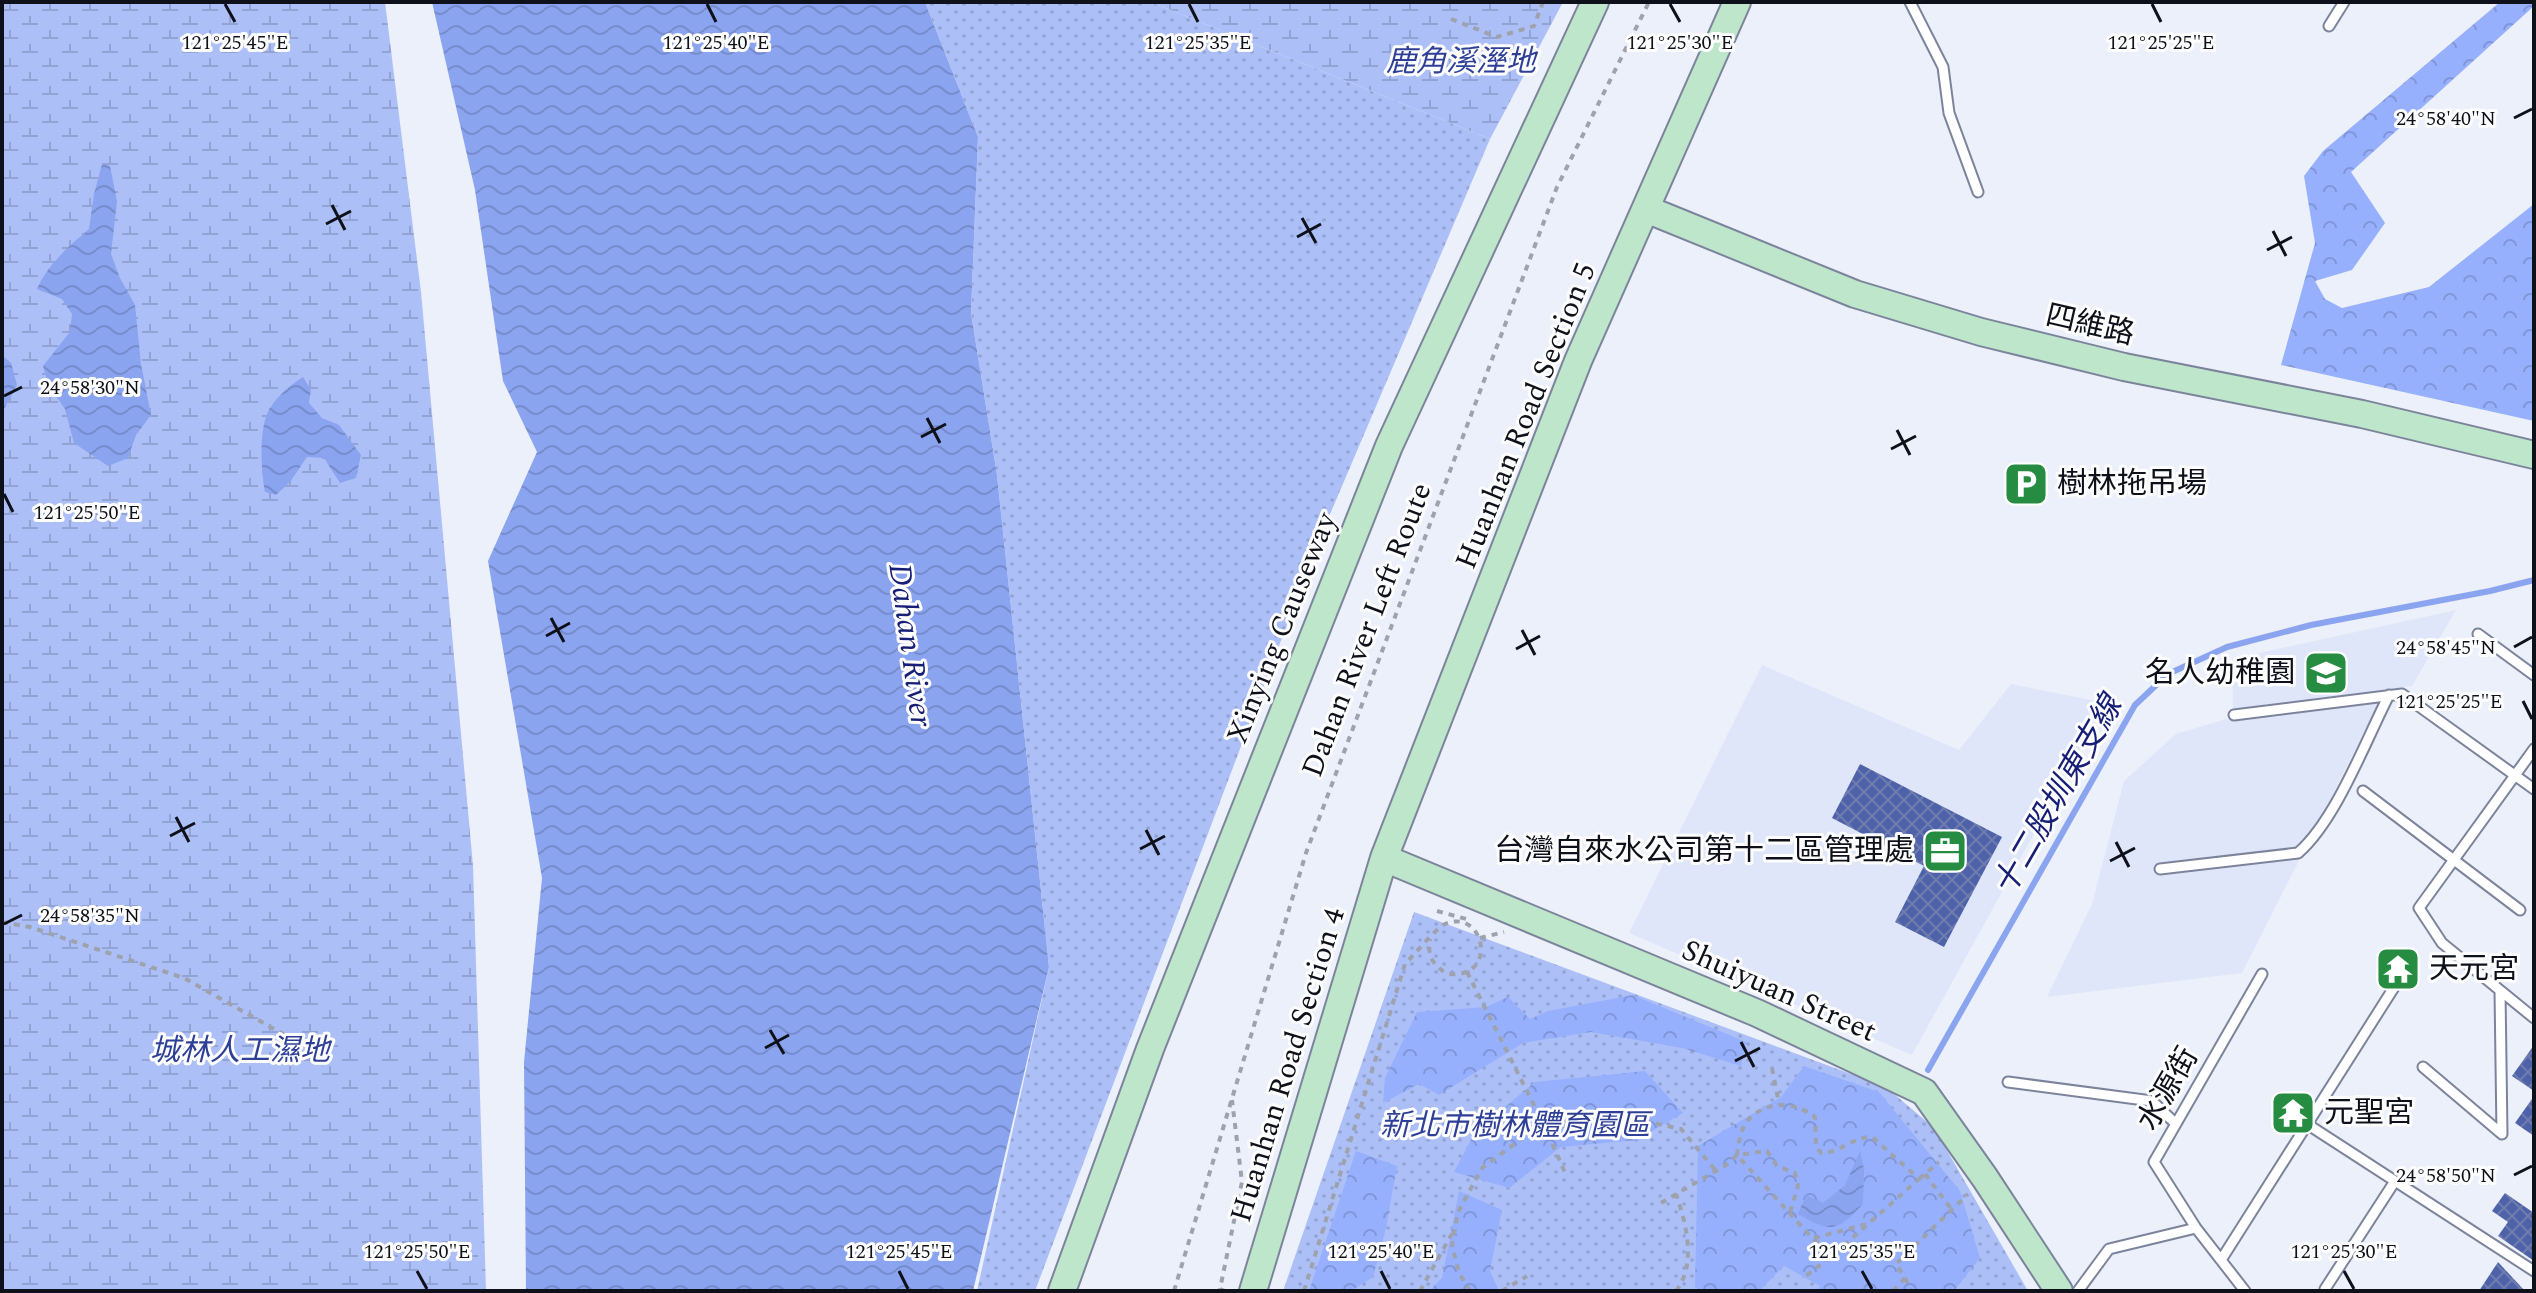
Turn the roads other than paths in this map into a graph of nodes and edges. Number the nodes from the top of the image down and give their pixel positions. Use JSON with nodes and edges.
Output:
{"nodes":[{"id":1,"x":1595,"y":2,"type":"edge"},
{"id":2,"x":1737,"y":2,"type":"edge"},
{"id":3,"x":1910,"y":2,"type":"edge"},
{"id":4,"x":2344,"y":2,"type":"edge"},
{"id":5,"x":2329,"y":26,"type":"dead end"},
{"id":6,"x":1978,"y":192,"type":"dead end"},
{"id":7,"x":1646,"y":209,"type":"junction"},
{"id":8,"x":2534,"y":455,"type":"edge"},
{"id":9,"x":2478,"y":634,"type":"dead end"},
{"id":10,"x":2534,"y":675,"type":"edge"},
{"id":11,"x":2389,"y":695,"type":"junction"},
{"id":12,"x":2234,"y":715,"type":"dead end"},
{"id":13,"x":2534,"y":749,"type":"edge"},
{"id":14,"x":2516,"y":775,"type":"junction"},
{"id":15,"x":2534,"y":789,"type":"edge"},
{"id":16,"x":2363,"y":791,"type":"dead end"},
{"id":17,"x":1384,"y":858,"type":"junction"},
{"id":18,"x":2454,"y":860,"type":"junction"},
{"id":19,"x":2160,"y":869,"type":"dead end"},
{"id":20,"x":2520,"y":910,"type":"dead end"},
{"id":21,"x":2412,"y":959,"type":"dead end"},
{"id":22,"x":2262,"y":974,"type":"dead end"},
{"id":23,"x":2500,"y":991,"type":"junction"},
{"id":24,"x":2534,"y":1018,"type":"edge"},
{"id":25,"x":2423,"y":1067,"type":"dead end"},
{"id":26,"x":2008,"y":1082,"type":"dead end"},
{"id":27,"x":2176,"y":1124,"type":"junction"},
{"id":28,"x":2307,"y":1124,"type":"junction"},
{"id":29,"x":2395,"y":1181,"type":"junction"},
{"id":30,"x":2196,"y":1228,"type":"junction"},
{"id":31,"x":2221,"y":1260,"type":"junction"},
{"id":32,"x":2534,"y":1271,"type":"edge"},
{"id":33,"x":2325,"y":1289,"type":"dead end"},
{"id":34,"x":1062,"y":1291,"type":"edge"},
{"id":35,"x":1253,"y":1291,"type":"edge"},
{"id":36,"x":2059,"y":1291,"type":"edge"},
{"id":37,"x":2078,"y":1291,"type":"edge"},
{"id":38,"x":2245,"y":1291,"type":"edge"}],
"edges":[{"from":1,"to":34,"type":"street","name":"Xinying Causeway"},
{"from":2,"to":7,"type":"street","name":"Huanhan Road Section 5"},
{"from":3,"to":6,"type":"lane"},
{"from":4,"to":5,"type":"lane"},
{"from":7,"to":8,"type":"street","name":"四維路"},
{"from":7,"to":17,"type":"street","name":"Huanhan Road Section 5"},
{"from":9,"to":10,"type":"lane"},
{"from":11,"to":12,"type":"lane"},
{"from":11,"to":14,"type":"lane"},
{"from":11,"to":19,"type":"lane"},
{"from":13,"to":14,"type":"lane"},
{"from":14,"to":15,"type":"lane"},
{"from":14,"to":18,"type":"lane"},
{"from":16,"to":18,"type":"lane"},
{"from":17,"to":35,"type":"street","name":"Huanhan Road Section 4"},
{"from":17,"to":36,"type":"street","name":"Shuiyuan Street"},
{"from":18,"to":20,"type":"lane"},
{"from":18,"to":23,"type":"lane"},
{"from":21,"to":28,"type":"lane"},
{"from":22,"to":27,"type":"lane","name":"水源街"},
{"from":23,"to":24,"type":"lane"},
{"from":23,"to":25,"type":"lane"},
{"from":26,"to":27,"type":"lane"},
{"from":27,"to":30,"type":"lane","name":"水源街"},
{"from":28,"to":29,"type":"lane"},
{"from":28,"to":31,"type":"lane"},
{"from":29,"to":32,"type":"lane"},
{"from":29,"to":33,"type":"lane"},
{"from":30,"to":31,"type":"lane"},
{"from":30,"to":37,"type":"lane"},
{"from":31,"to":38,"type":"lane"}]}
